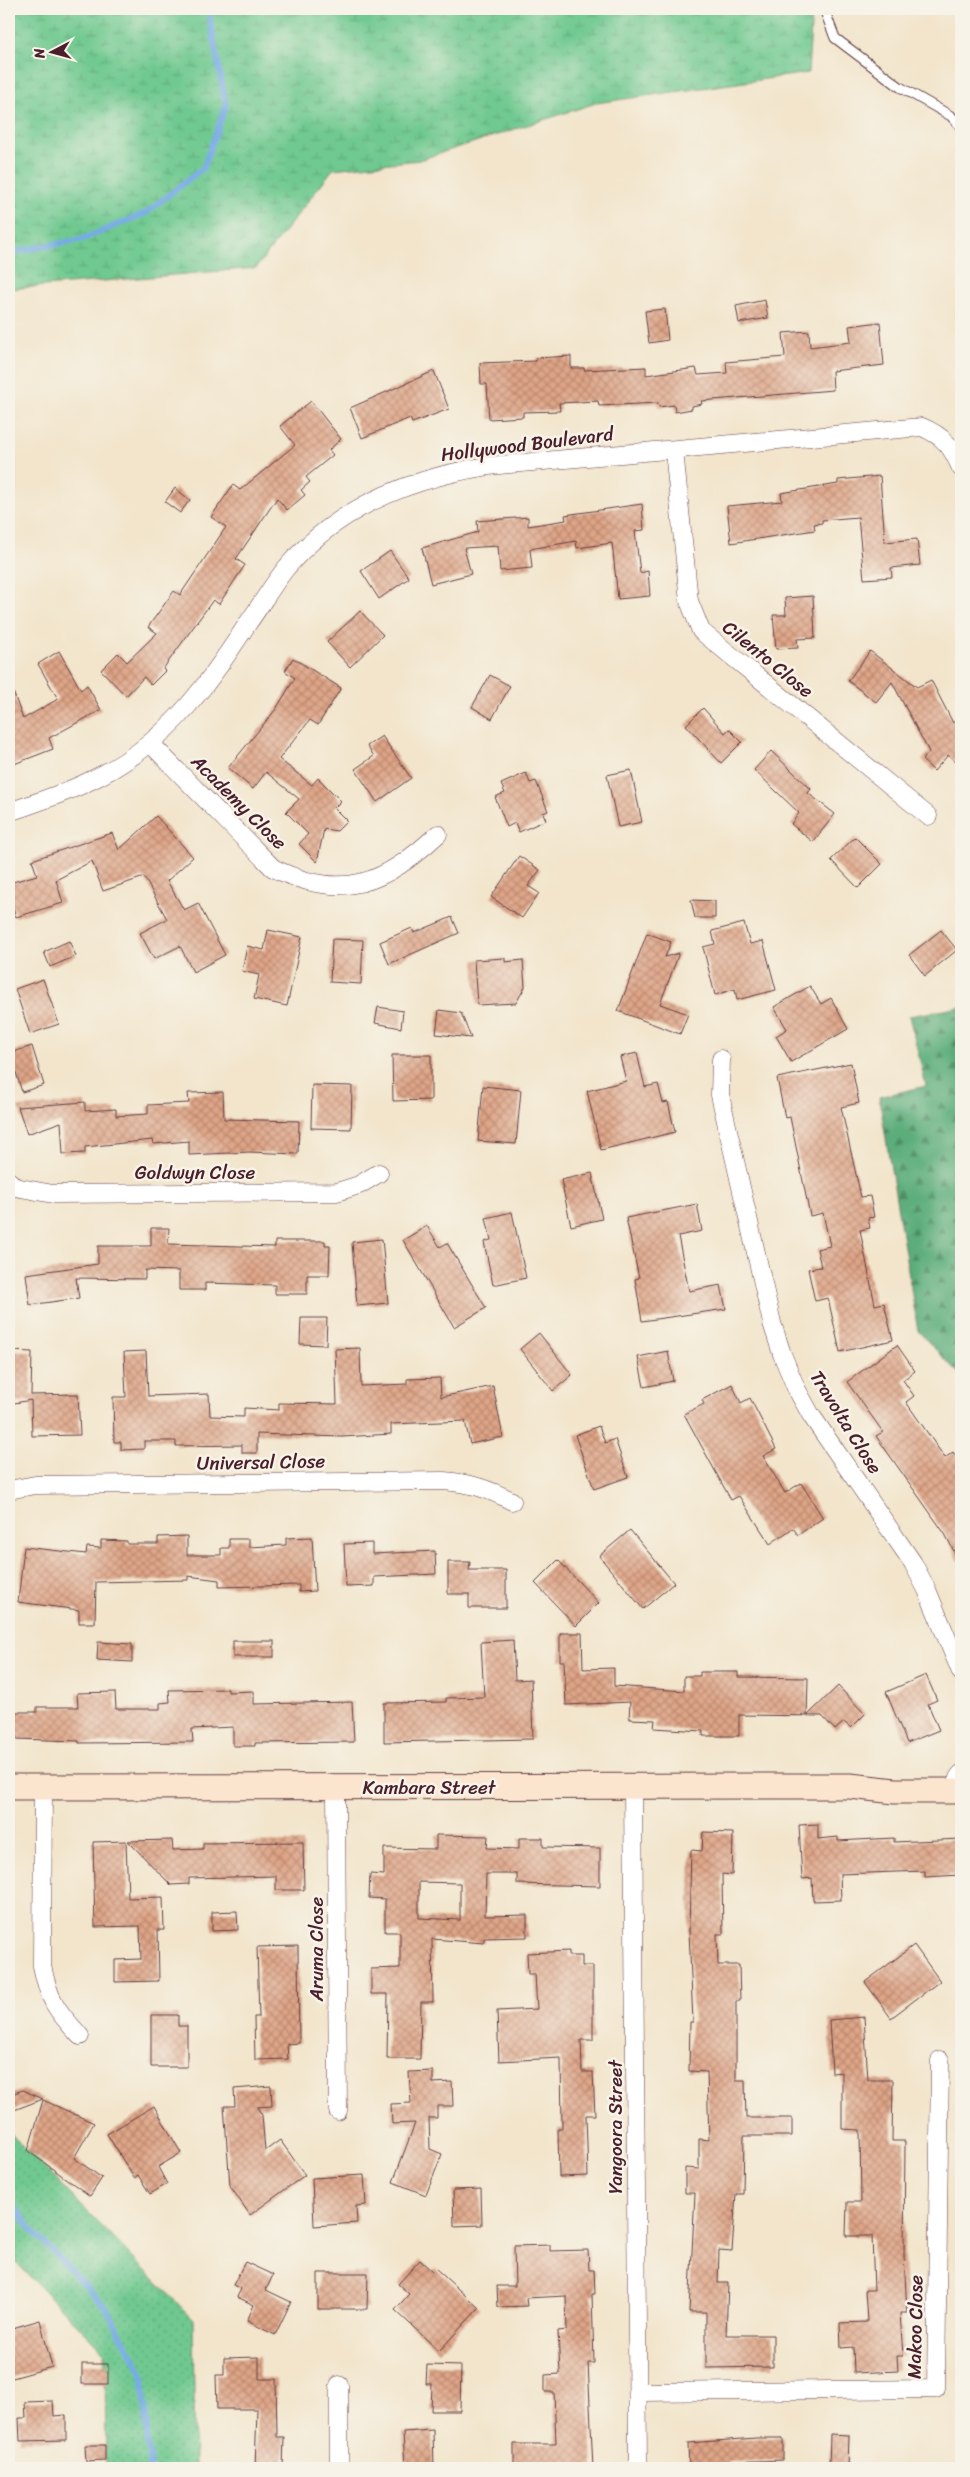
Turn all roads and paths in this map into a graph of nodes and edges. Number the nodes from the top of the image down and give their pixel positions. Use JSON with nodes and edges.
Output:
{"nodes":[{"id":1,"x":824,"y":9,"type":"edge"},
{"id":2,"x":961,"y":127,"type":"edge"},
{"id":3,"x":674,"y":450,"type":"junction"},
{"id":4,"x":961,"y":468,"type":"edge"},
{"id":5,"x":150,"y":743,"type":"junction"},
{"id":6,"x":9,"y":812,"type":"edge"},
{"id":7,"x":928,"y":816,"type":"dead end"},
{"id":8,"x":438,"y":834,"type":"dead end"},
{"id":9,"x":721,"y":1059,"type":"dead end"},
{"id":10,"x":380,"y":1173,"type":"dead end"},
{"id":11,"x":9,"y":1181,"type":"edge"},
{"id":12,"x":9,"y":1490,"type":"edge"},
{"id":13,"x":512,"y":1501,"type":"dead end"},
{"id":14,"x":961,"y":1672,"type":"edge"},
{"id":15,"x":960,"y":1780,"type":"edge"},
{"id":16,"x":633,"y":1786,"type":"junction"},
{"id":17,"x":9,"y":1787,"type":"edge"},
{"id":18,"x":43,"y":1787,"type":"junction"},
{"id":19,"x":336,"y":1787,"type":"junction"},
{"id":20,"x":80,"y":2036,"type":"dead end"},
{"id":21,"x":940,"y":2060,"type":"dead end"},
{"id":22,"x":338,"y":2111,"type":"dead end"},
{"id":23,"x":339,"y":2385,"type":"dead end"},
{"id":24,"x":638,"y":2392,"type":"junction"},
{"id":25,"x":339,"y":2468,"type":"edge"},
{"id":26,"x":638,"y":2468,"type":"edge"}],
"edges":[{"from":1,"to":2,"type":"lane"},
{"from":3,"to":4,"type":"street","name":"Hollywood Boulevard"},
{"from":3,"to":5,"type":"street","name":"Hollywood Boulevard"},
{"from":3,"to":7,"type":"street","name":"Cilento Close"},
{"from":5,"to":6,"type":"street","name":"Hollywood Boulevard"},
{"from":5,"to":8,"type":"street","name":"Academy Close"},
{"from":9,"to":14,"type":"street","name":"Travolta Close"},
{"from":10,"to":11,"type":"street","name":"Goldwyn Close"},
{"from":12,"to":13,"type":"street","name":"Universal Close"},
{"from":15,"to":16,"type":"street","name":"Kambara Street"},
{"from":16,"to":19,"type":"street","name":"Kambara Street"},
{"from":16,"to":24,"type":"street","name":"Yangoora Street"},
{"from":17,"to":18,"type":"street","name":"Kambara Street"},
{"from":18,"to":19,"type":"street","name":"Kambara Street"},
{"from":18,"to":20,"type":"street"},
{"from":19,"to":22,"type":"street","name":"Aruma Close"},
{"from":21,"to":24,"type":"street","name":"Makoo Close"},
{"from":23,"to":25,"type":"street"},
{"from":24,"to":26,"type":"street","name":"Yangoora Street"}]}
